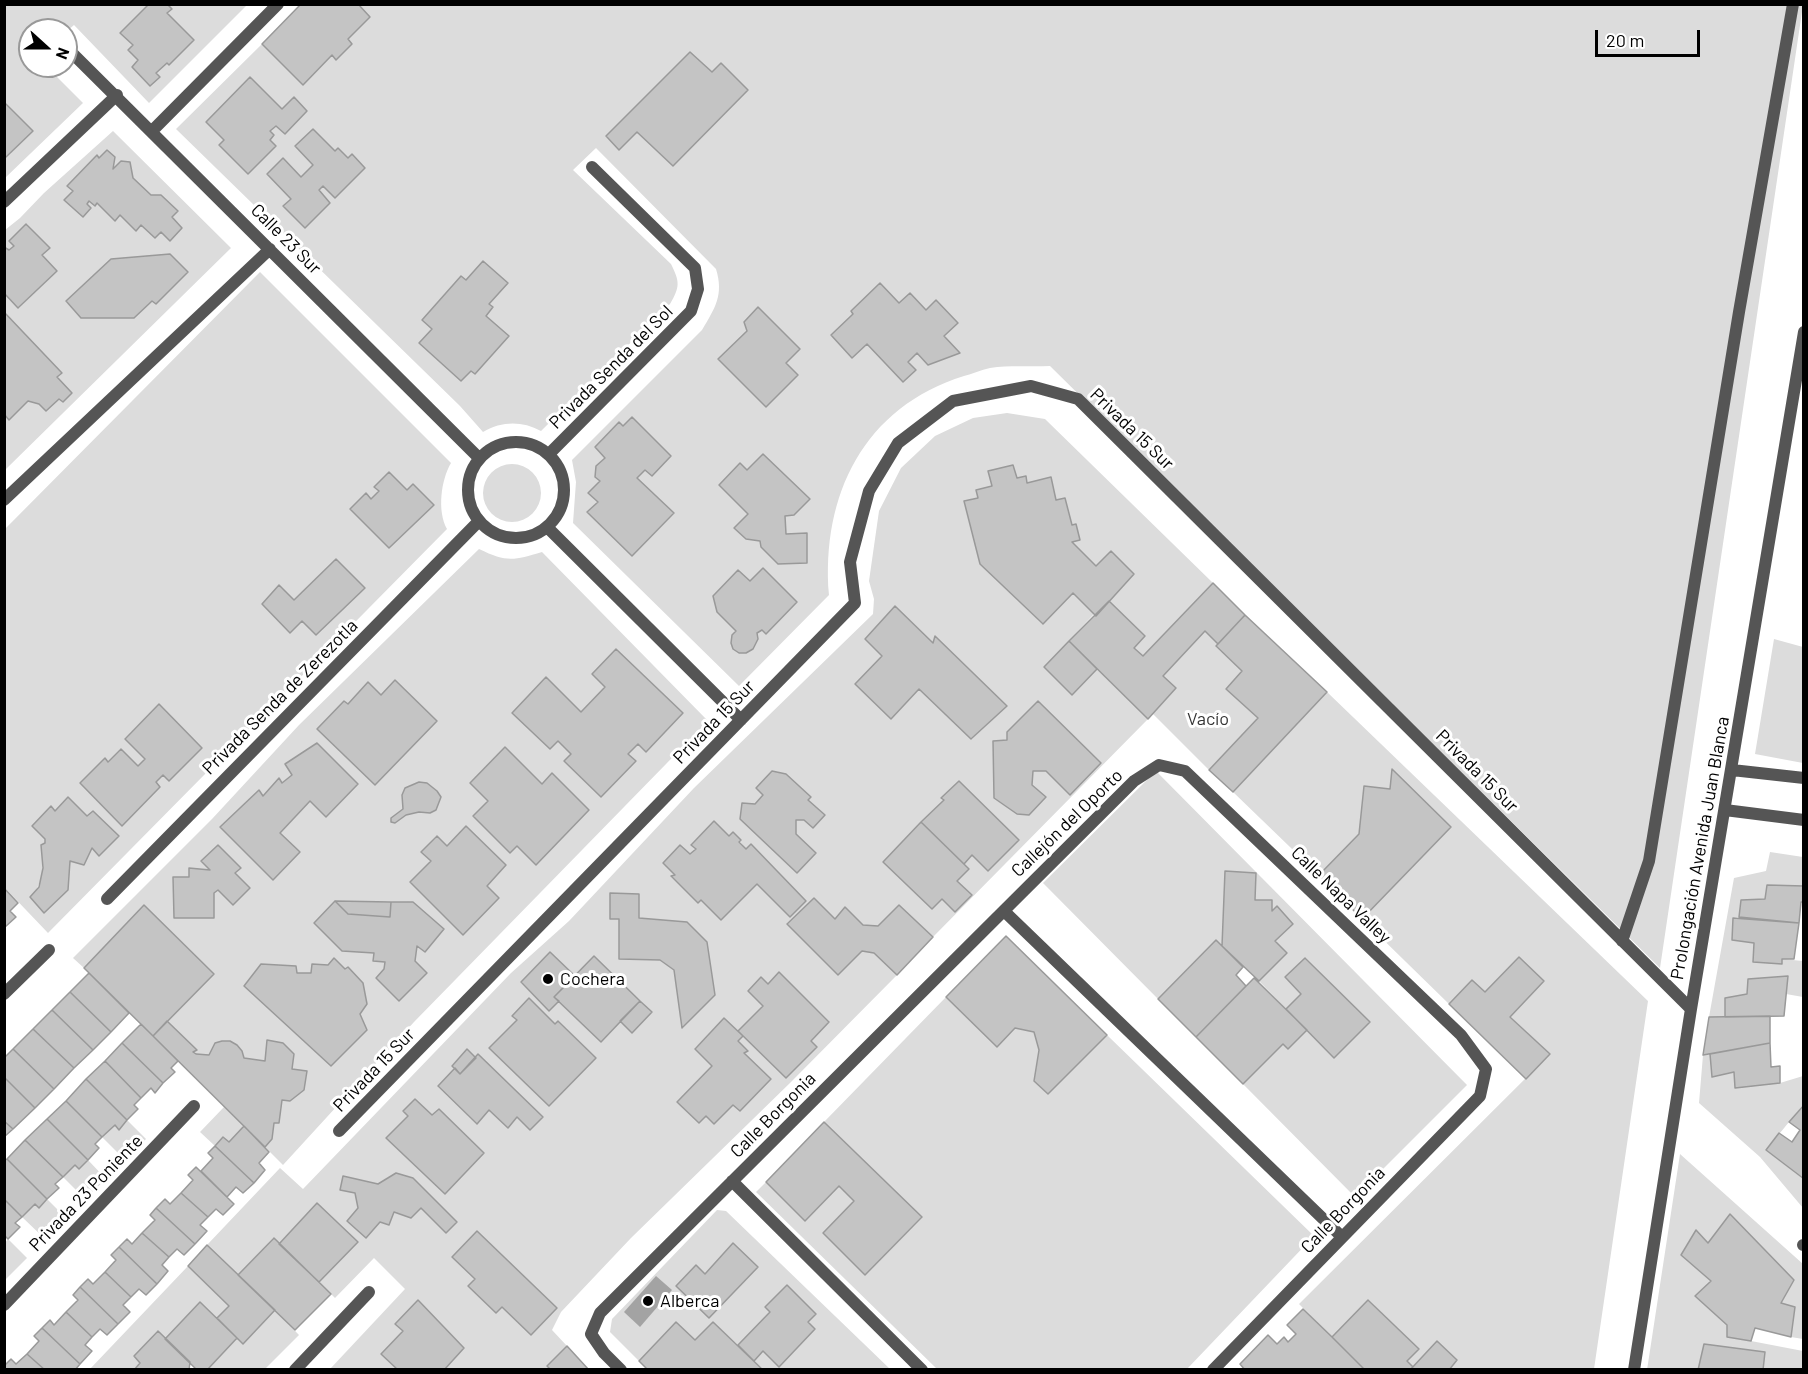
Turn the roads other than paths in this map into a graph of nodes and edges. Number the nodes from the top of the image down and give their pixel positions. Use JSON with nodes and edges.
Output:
{"nodes":[{"id":1,"x":278,"y":4,"type":"edge"},
{"id":2,"x":1793,"y":4,"type":"edge"},
{"id":3,"x":78,"y":58,"type":"edge"},
{"id":4,"x":117,"y":95,"type":"junction"},
{"id":5,"x":152,"y":131,"type":"junction"},
{"id":6,"x":592,"y":166,"type":"dead end"},
{"id":7,"x":4,"y":202,"type":"edge"},
{"id":8,"x":270,"y":249,"type":"junction"},
{"id":9,"x":1803,"y":332,"type":"edge"},
{"id":10,"x":549,"y":454,"type":"junction"},
{"id":11,"x":479,"y":458,"type":"junction"},
{"id":12,"x":4,"y":500,"type":"edge"},
{"id":13,"x":479,"y":521,"type":"junction"},
{"id":14,"x":547,"y":526,"type":"junction"},
{"id":15,"x":741,"y":720,"type":"junction"},
{"id":16,"x":1159,"y":765,"type":"joint"},
{"id":17,"x":1732,"y":770,"type":"junction"},
{"id":18,"x":1803,"y":778,"type":"edge"},
{"id":19,"x":1725,"y":810,"type":"junction"},
{"id":20,"x":1803,"y":820,"type":"edge"},
{"id":21,"x":107,"y":899,"type":"dead end"},
{"id":22,"x":1004,"y":910,"type":"junction"},
{"id":23,"x":1622,"y":941,"type":"junction"},
{"id":24,"x":49,"y":950,"type":"dead end"},
{"id":25,"x":4,"y":994,"type":"edge"},
{"id":26,"x":1691,"y":1009,"type":"junction"},
{"id":27,"x":1486,"y":1069,"type":"joint"},
{"id":28,"x":194,"y":1106,"type":"dead end"},
{"id":29,"x":339,"y":1131,"type":"dead end"},
{"id":30,"x":732,"y":1181,"type":"junction"},
{"id":31,"x":1342,"y":1237,"type":"junction"},
{"id":32,"x":369,"y":1292,"type":"dead end"},
{"id":33,"x":4,"y":1305,"type":"edge"},
{"id":34,"x":296,"y":1370,"type":"edge"},
{"id":35,"x":621,"y":1370,"type":"edge"},
{"id":36,"x":922,"y":1370,"type":"edge"},
{"id":37,"x":1213,"y":1370,"type":"edge"},
{"id":38,"x":1634,"y":1370,"type":"edge"}],
"edges":[{"from":1,"to":5,"type":"street"},
{"from":2,"to":23,"type":"street"},
{"from":3,"to":4,"type":"street","name":"Calle 23 Sur"},
{"from":4,"to":5,"type":"street","name":"Calle 23 Sur"},
{"from":4,"to":7,"type":"street"},
{"from":5,"to":8,"type":"street","name":"Calle 23 Sur"},
{"from":6,"to":10,"type":"street","name":"Privada Senda del Sol"},
{"from":8,"to":11,"type":"street","name":"Calle 23 Sur"},
{"from":8,"to":12,"type":"street"},
{"from":9,"to":17,"type":"street","name":"Prolongación Avenida Juan Blanca"},
{"from":10,"to":11,"type":"street"},
{"from":10,"to":14,"type":"street"},
{"from":11,"to":13,"type":"street"},
{"from":13,"to":14,"type":"street"},
{"from":13,"to":21,"type":"street","name":"Privada Senda de Zerezotla"},
{"from":14,"to":15,"type":"street"},
{"from":15,"to":23,"type":"street","name":"Privada 15 Sur"},
{"from":15,"to":29,"type":"street","name":"Privada 15 Sur"},
{"from":16,"to":22,"type":"street","name":"Callejón del Oporto"},
{"from":16,"to":27,"type":"street","name":"Calle Napa Valley"},
{"from":17,"to":18,"type":"street"},
{"from":17,"to":19,"type":"street","name":"Prolongación Avenida Juan Blanca"},
{"from":19,"to":20,"type":"street"},
{"from":19,"to":26,"type":"street","name":"Prolongación Avenida Juan Blanca"},
{"from":22,"to":30,"type":"street","name":"Calle Borgonia"},
{"from":22,"to":31,"type":"street"},
{"from":23,"to":26,"type":"street","name":"Privada 15 Sur"},
{"from":24,"to":25,"type":"street"},
{"from":26,"to":38,"type":"street","name":"Prolongación Avenida Juan Blanca"},
{"from":27,"to":31,"type":"street","name":"Calle Borgonia"},
{"from":28,"to":33,"type":"street","name":"Privada 23 Poniente"},
{"from":30,"to":35,"type":"street"},
{"from":30,"to":36,"type":"street","name":"Calle Borgonia"},
{"from":31,"to":37,"type":"street","name":"Calle Borgonia"},
{"from":32,"to":34,"type":"street"}]}
